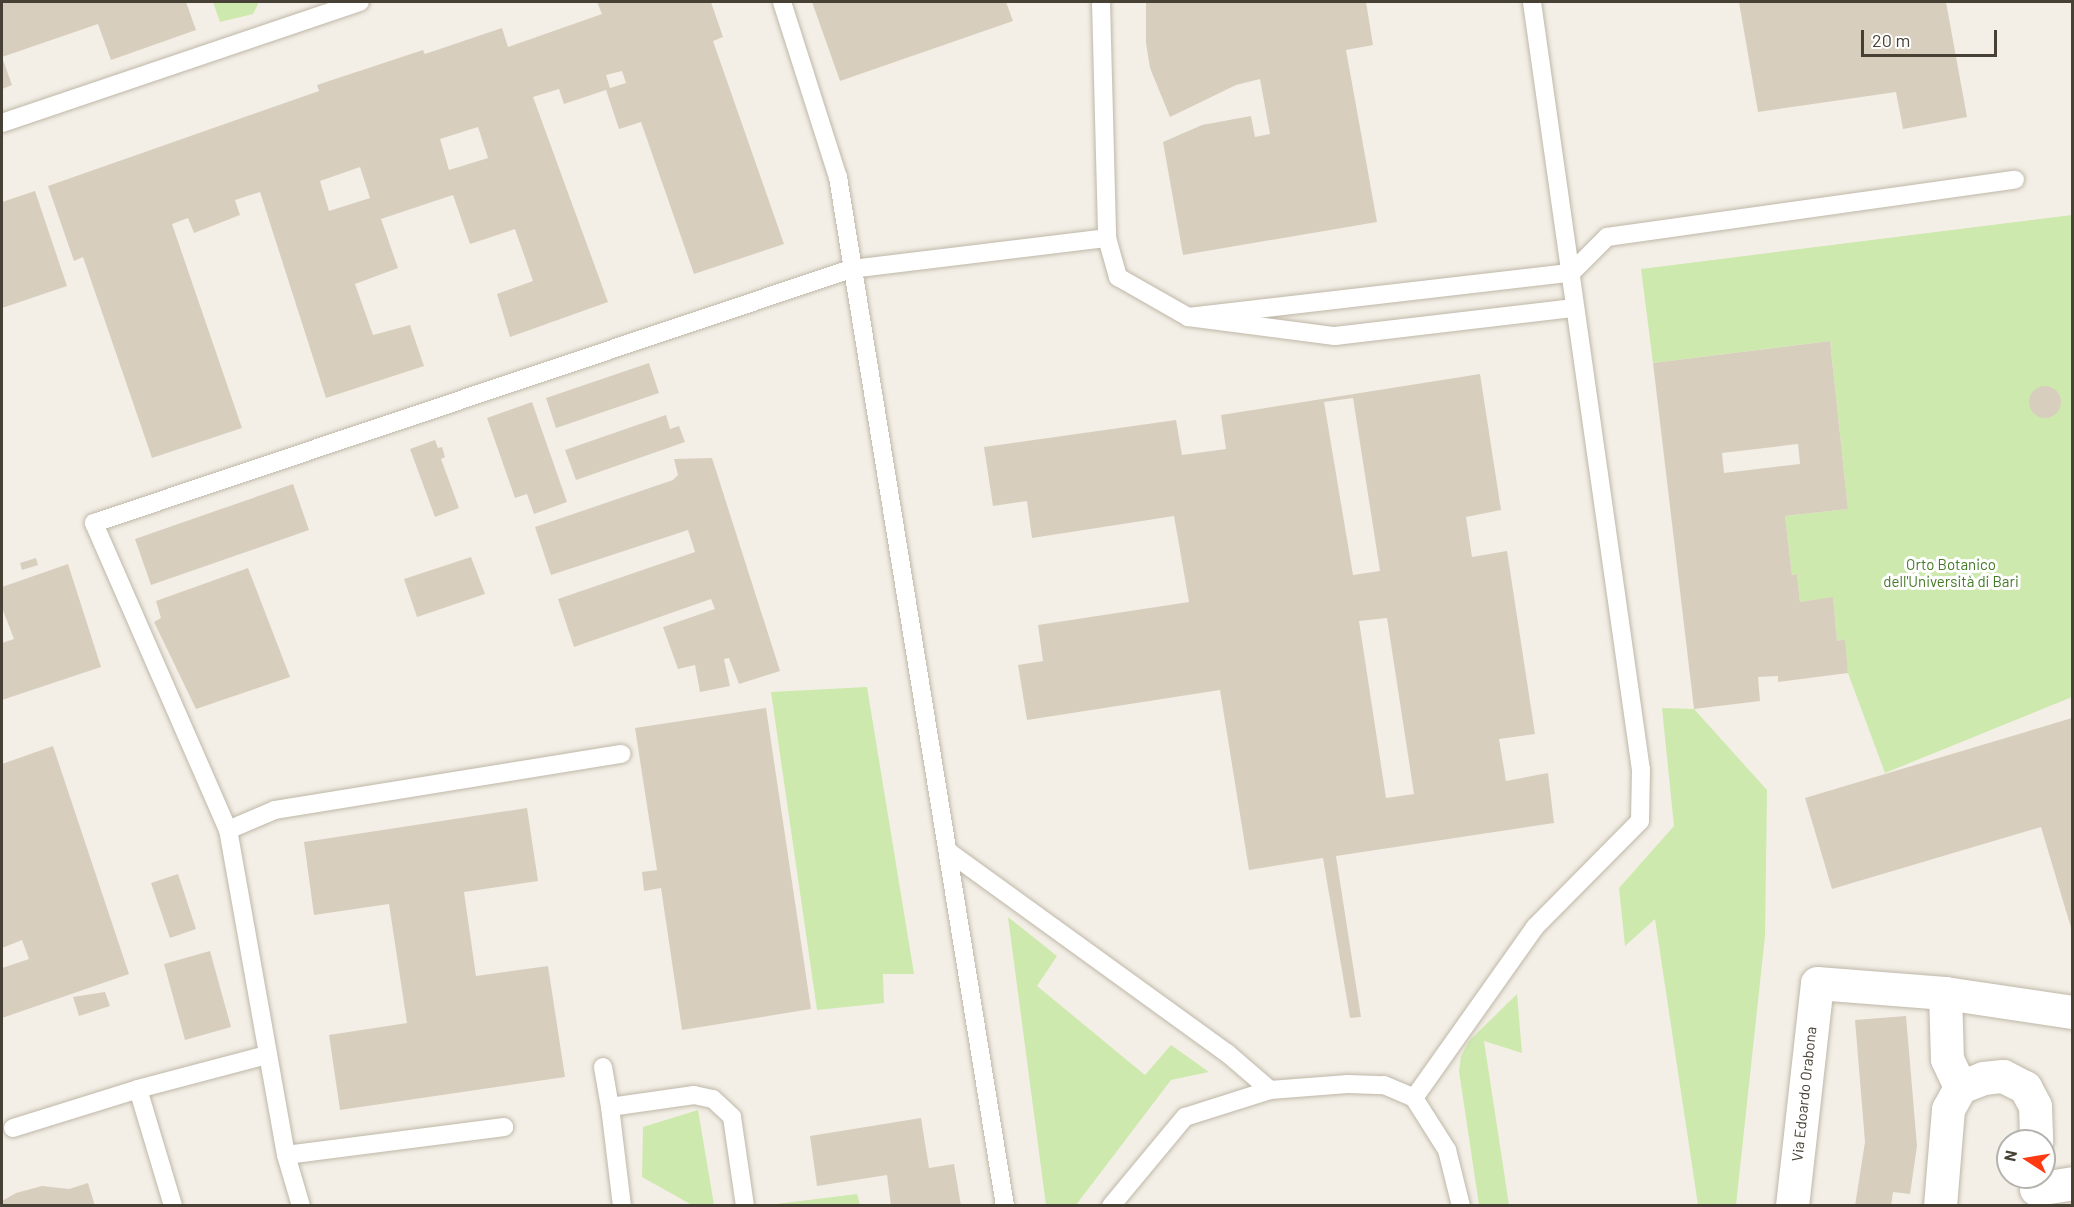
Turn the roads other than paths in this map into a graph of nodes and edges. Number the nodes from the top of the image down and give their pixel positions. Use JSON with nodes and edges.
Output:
{"nodes":[{"id":1,"x":782,"y":2,"type":"edge"},
{"id":2,"x":1101,"y":2,"type":"edge"},
{"id":3,"x":1532,"y":2,"type":"edge"},
{"id":4,"x":353,"y":3,"type":"edge"},
{"id":5,"x":2,"y":123,"type":"edge"},
{"id":6,"x":2015,"y":180,"type":"dead end"},
{"id":7,"x":1107,"y":238,"type":"junction"},
{"id":8,"x":851,"y":269,"type":"junction"},
{"id":9,"x":1571,"y":273,"type":"junction"},
{"id":10,"x":1574,"y":309,"type":"junction"},
{"id":11,"x":1188,"y":317,"type":"junction"},
{"id":12,"x":621,"y":754,"type":"dead end"},
{"id":13,"x":228,"y":830,"type":"junction"},
{"id":14,"x":949,"y":852,"type":"junction"},
{"id":15,"x":1945,"y":993,"type":"junction"},
{"id":16,"x":2073,"y":1012,"type":"edge"},
{"id":17,"x":267,"y":1055,"type":"junction"},
{"id":18,"x":603,"y":1067,"type":"dead end"},
{"id":19,"x":1960,"y":1087,"type":"junction"},
{"id":20,"x":138,"y":1089,"type":"junction"},
{"id":21,"x":1270,"y":1090,"type":"junction"},
{"id":22,"x":1414,"y":1098,"type":"junction"},
{"id":23,"x":610,"y":1107,"type":"junction"},
{"id":24,"x":504,"y":1127,"type":"dead end"},
{"id":25,"x":13,"y":1128,"type":"dead end"},
{"id":26,"x":2036,"y":1129,"type":"edge"},
{"id":27,"x":286,"y":1155,"type":"junction"},
{"id":28,"x":2073,"y":1183,"type":"edge"},
{"id":29,"x":2036,"y":1190,"type":"edge"},
{"id":30,"x":173,"y":1206,"type":"edge"},
{"id":31,"x":301,"y":1206,"type":"edge"},
{"id":32,"x":622,"y":1206,"type":"edge"},
{"id":33,"x":745,"y":1206,"type":"edge"},
{"id":34,"x":1005,"y":1206,"type":"edge"},
{"id":35,"x":1111,"y":1206,"type":"edge"},
{"id":36,"x":1461,"y":1206,"type":"edge"},
{"id":37,"x":1792,"y":1206,"type":"edge"},
{"id":38,"x":1940,"y":1206,"type":"edge"}],
"edges":[{"from":1,"to":8,"type":"lane"},
{"from":2,"to":7,"type":"lane"},
{"from":3,"to":9,"type":"lane"},
{"from":4,"to":5,"type":"lane"},
{"from":6,"to":9,"type":"lane"},
{"from":7,"to":8,"type":"lane"},
{"from":7,"to":11,"type":"lane"},
{"from":8,"to":13,"type":"lane"},
{"from":8,"to":14,"type":"lane"},
{"from":9,"to":10,"type":"lane"},
{"from":9,"to":11,"type":"lane"},
{"from":10,"to":11,"type":"lane"},
{"from":10,"to":22,"type":"lane"},
{"from":12,"to":13,"type":"lane"},
{"from":13,"to":17,"type":"lane"},
{"from":14,"to":21,"type":"lane"},
{"from":14,"to":34,"type":"lane"},
{"from":15,"to":16,"type":"street"},
{"from":15,"to":19,"type":"street"},
{"from":15,"to":37,"type":"street","name":"Via Edoardo Orabona"},
{"from":17,"to":20,"type":"lane"},
{"from":17,"to":27,"type":"lane"},
{"from":18,"to":23,"type":"lane"},
{"from":19,"to":26,"type":"street"},
{"from":19,"to":38,"type":"street"},
{"from":20,"to":25,"type":"lane"},
{"from":20,"to":30,"type":"lane"},
{"from":21,"to":22,"type":"lane"},
{"from":21,"to":35,"type":"lane"},
{"from":22,"to":36,"type":"lane"},
{"from":23,"to":32,"type":"lane"},
{"from":23,"to":33,"type":"lane"},
{"from":24,"to":27,"type":"lane"},
{"from":27,"to":31,"type":"lane"},
{"from":28,"to":29,"type":"street"}]}
